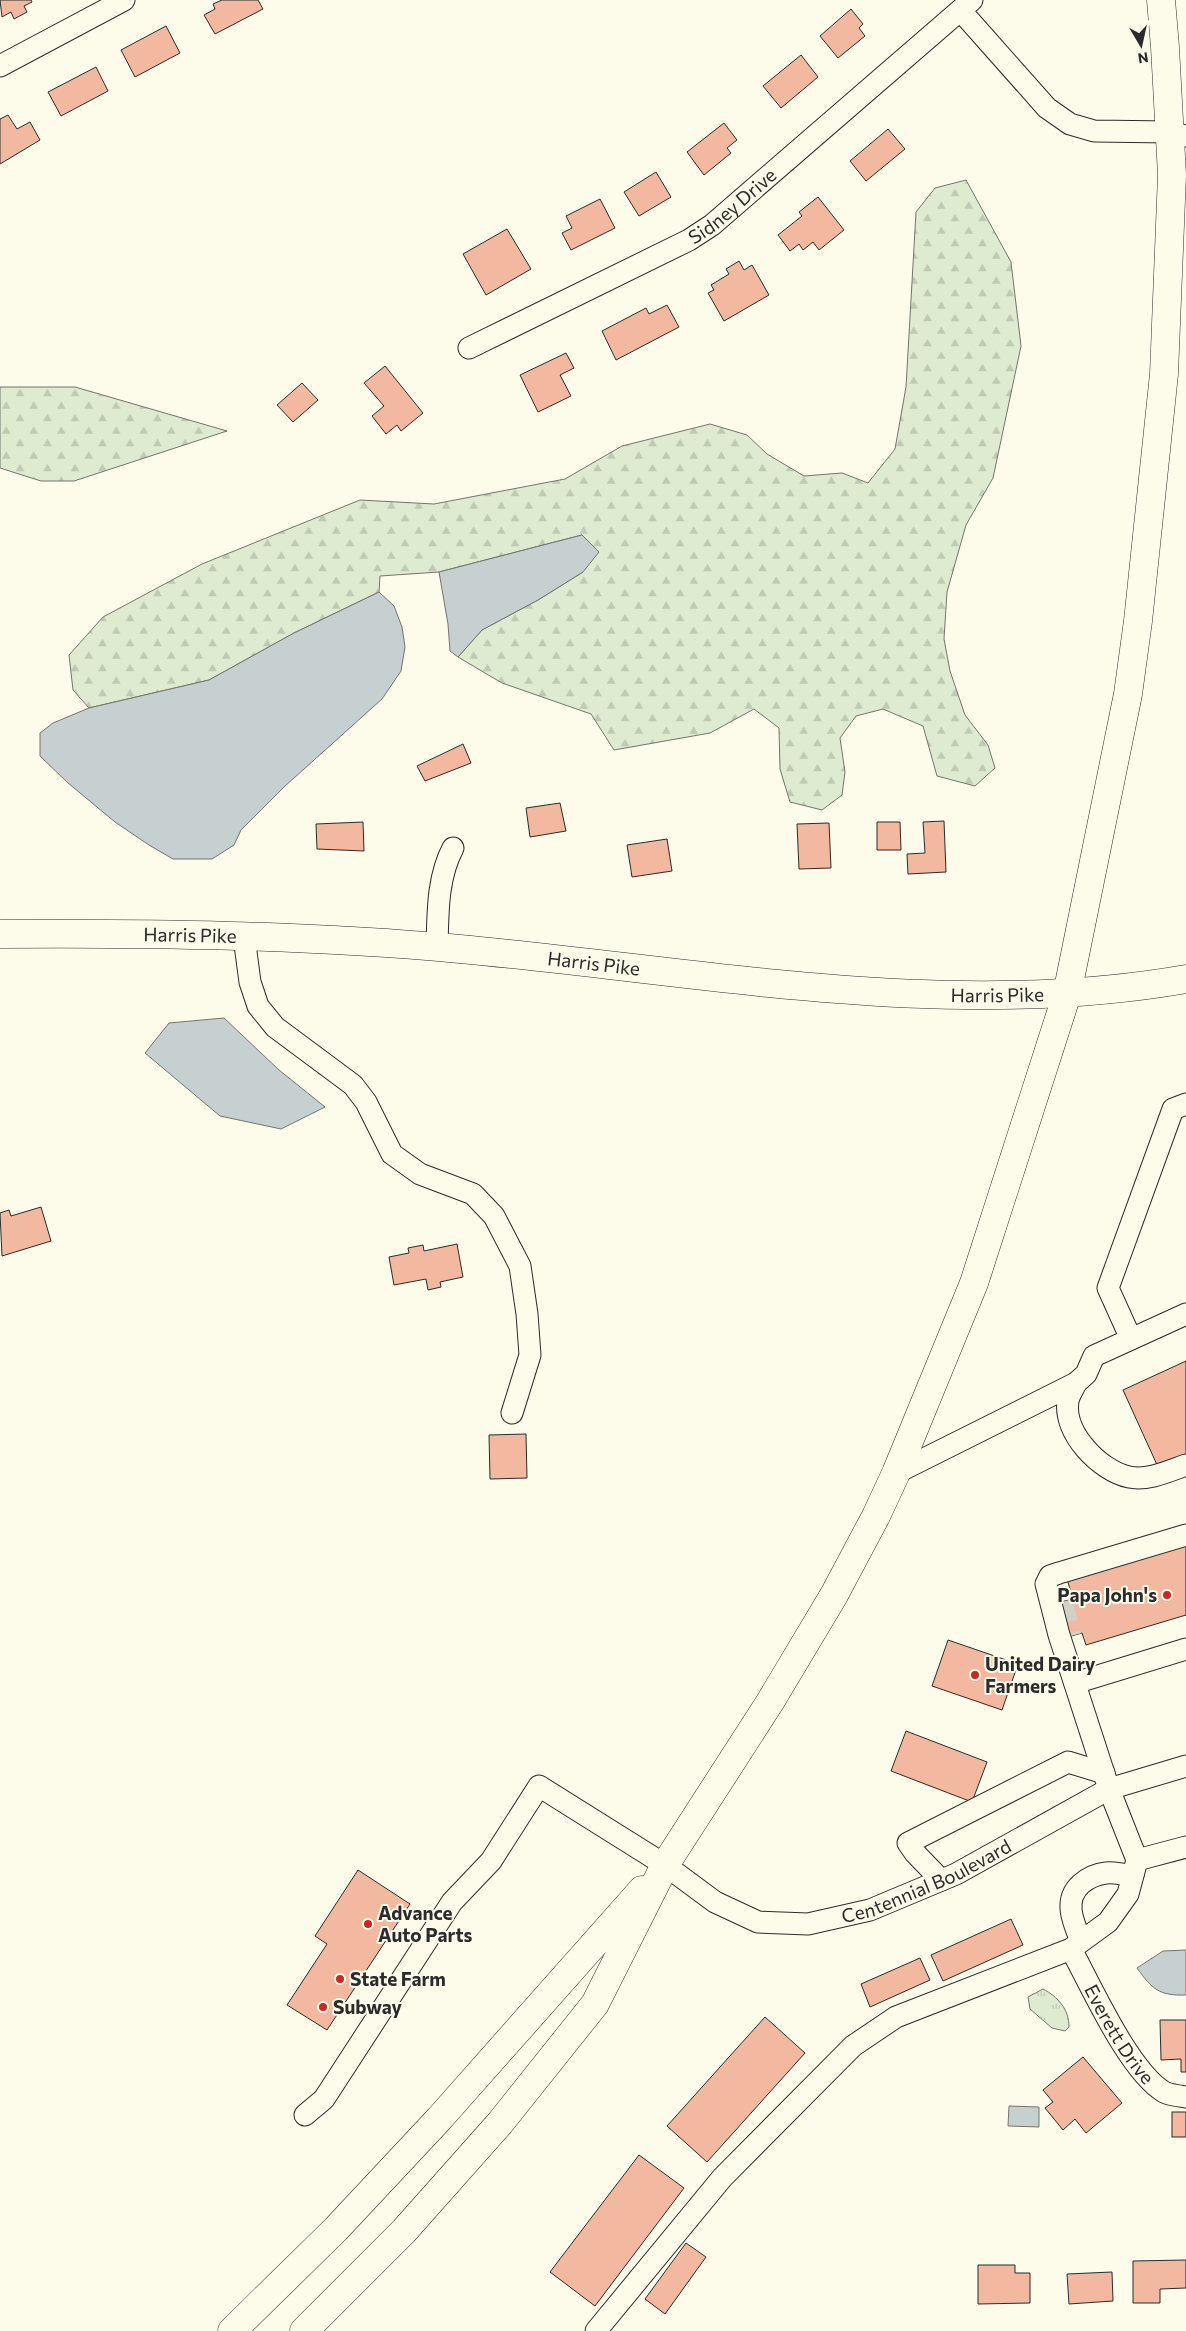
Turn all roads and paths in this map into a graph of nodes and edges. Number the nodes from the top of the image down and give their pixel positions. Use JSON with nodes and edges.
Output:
{"nodes":[{"id":1,"x":124,"y":0,"type":"edge"},
{"id":2,"x":1161,"y":0,"type":"edge"},
{"id":3,"x":967,"y":5,"type":"edge"},
{"id":4,"x":0,"y":66,"type":"edge"},
{"id":5,"x":1181,"y":131,"type":"edge"},
{"id":6,"x":469,"y":348,"type":"dead end"},
{"id":7,"x":453,"y":848,"type":"dead end"},
{"id":8,"x":0,"y":934,"type":"edge"},
{"id":9,"x":244,"y":937,"type":"junction"},
{"id":10,"x":437,"y":948,"type":"junction"},
{"id":11,"x":1186,"y":979,"type":"edge"},
{"id":12,"x":1067,"y":994,"type":"junction"},
{"id":13,"x":1186,"y":1104,"type":"edge"},
{"id":14,"x":1186,"y":1314,"type":"edge"},
{"id":15,"x":1131,"y":1339,"type":"junction"},
{"id":16,"x":1076,"y":1383,"type":"junction"},
{"id":17,"x":512,"y":1413,"type":"dead end"},
{"id":18,"x":1186,"y":1465,"type":"edge"},
{"id":19,"x":896,"y":1473,"type":"junction"},
{"id":20,"x":1186,"y":1535,"type":"edge"},
{"id":21,"x":1054,"y":1575,"type":"junction"},
{"id":22,"x":1062,"y":1602,"type":"tunnel mouth"},
{"id":23,"x":1186,"y":1649,"type":"edge"},
{"id":24,"x":1074,"y":1683,"type":"junction"},
{"id":25,"x":1186,"y":1766,"type":"edge"},
{"id":26,"x":1106,"y":1781,"type":"junction"},
{"id":27,"x":1186,"y":1846,"type":"edge"},
{"id":28,"x":915,"y":1854,"type":"junction"},
{"id":29,"x":665,"y":1865,"type":"junction"},
{"id":30,"x":1135,"y":1868,"type":"junction"},
{"id":31,"x":941,"y":1880,"type":"junction"},
{"id":32,"x":913,"y":1892,"type":"junction"},
{"id":33,"x":1076,"y":1945,"type":"junction"},
{"id":34,"x":1186,"y":2097,"type":"edge"},
{"id":35,"x":305,"y":2115,"type":"dead end"},
{"id":36,"x":232,"y":2331,"type":"edge"},
{"id":37,"x":304,"y":2331,"type":"edge"},
{"id":38,"x":596,"y":2331,"type":"edge"}],
"edges":[{"from":1,"to":4,"type":"street"},
{"from":2,"to":5,"type":"main road"},
{"from":3,"to":5,"type":"street","name":"Sidney Drive"},
{"from":3,"to":6,"type":"street","name":"Sidney Drive"},
{"from":5,"to":12,"type":"main road"},
{"from":7,"to":10,"type":"street"},
{"from":8,"to":9,"type":"main road","name":"Harris Pike"},
{"from":9,"to":10,"type":"main road","name":"Harris Pike"},
{"from":9,"to":17,"type":"street"},
{"from":10,"to":12,"type":"main road","name":"Harris Pike"},
{"from":11,"to":12,"type":"main road","name":"Harris Pike"},
{"from":12,"to":19,"type":"main road"},
{"from":13,"to":15,"type":"street"},
{"from":14,"to":15,"type":"street"},
{"from":15,"to":16,"type":"street"},
{"from":16,"to":18,"type":"street"},
{"from":16,"to":19,"type":"street"},
{"from":19,"to":29,"type":"main road"},
{"from":20,"to":21,"type":"street"},
{"from":21,"to":22,"type":"street"},
{"from":21,"to":24,"type":"street"},
{"from":23,"to":24,"type":"street"},
{"from":24,"to":26,"type":"street"},
{"from":25,"to":26,"type":"street","name":"Centennial Boulevard"},
{"from":26,"to":28,"type":"street"},
{"from":26,"to":30,"type":"street"},
{"from":26,"to":31,"type":"street","name":"Centennial Boulevard"},
{"from":27,"to":30,"type":"street"},
{"from":28,"to":31,"type":"street"},
{"from":28,"to":32,"type":"street"},
{"from":29,"to":32,"type":"street","name":"Centennial Boulevard"},
{"from":29,"to":35,"type":"street","name":"Centennial Boulevard"},
{"from":29,"to":36,"type":"main road"},
{"from":29,"to":37,"type":"main road"},
{"from":30,"to":33,"type":"street"},
{"from":30,"to":33,"type":"street","name":"Everett Drive"},
{"from":31,"to":32,"type":"street","name":"Centennial Boulevard"},
{"from":33,"to":34,"type":"street","name":"Everett Drive"},
{"from":33,"to":38,"type":"street"}]}
